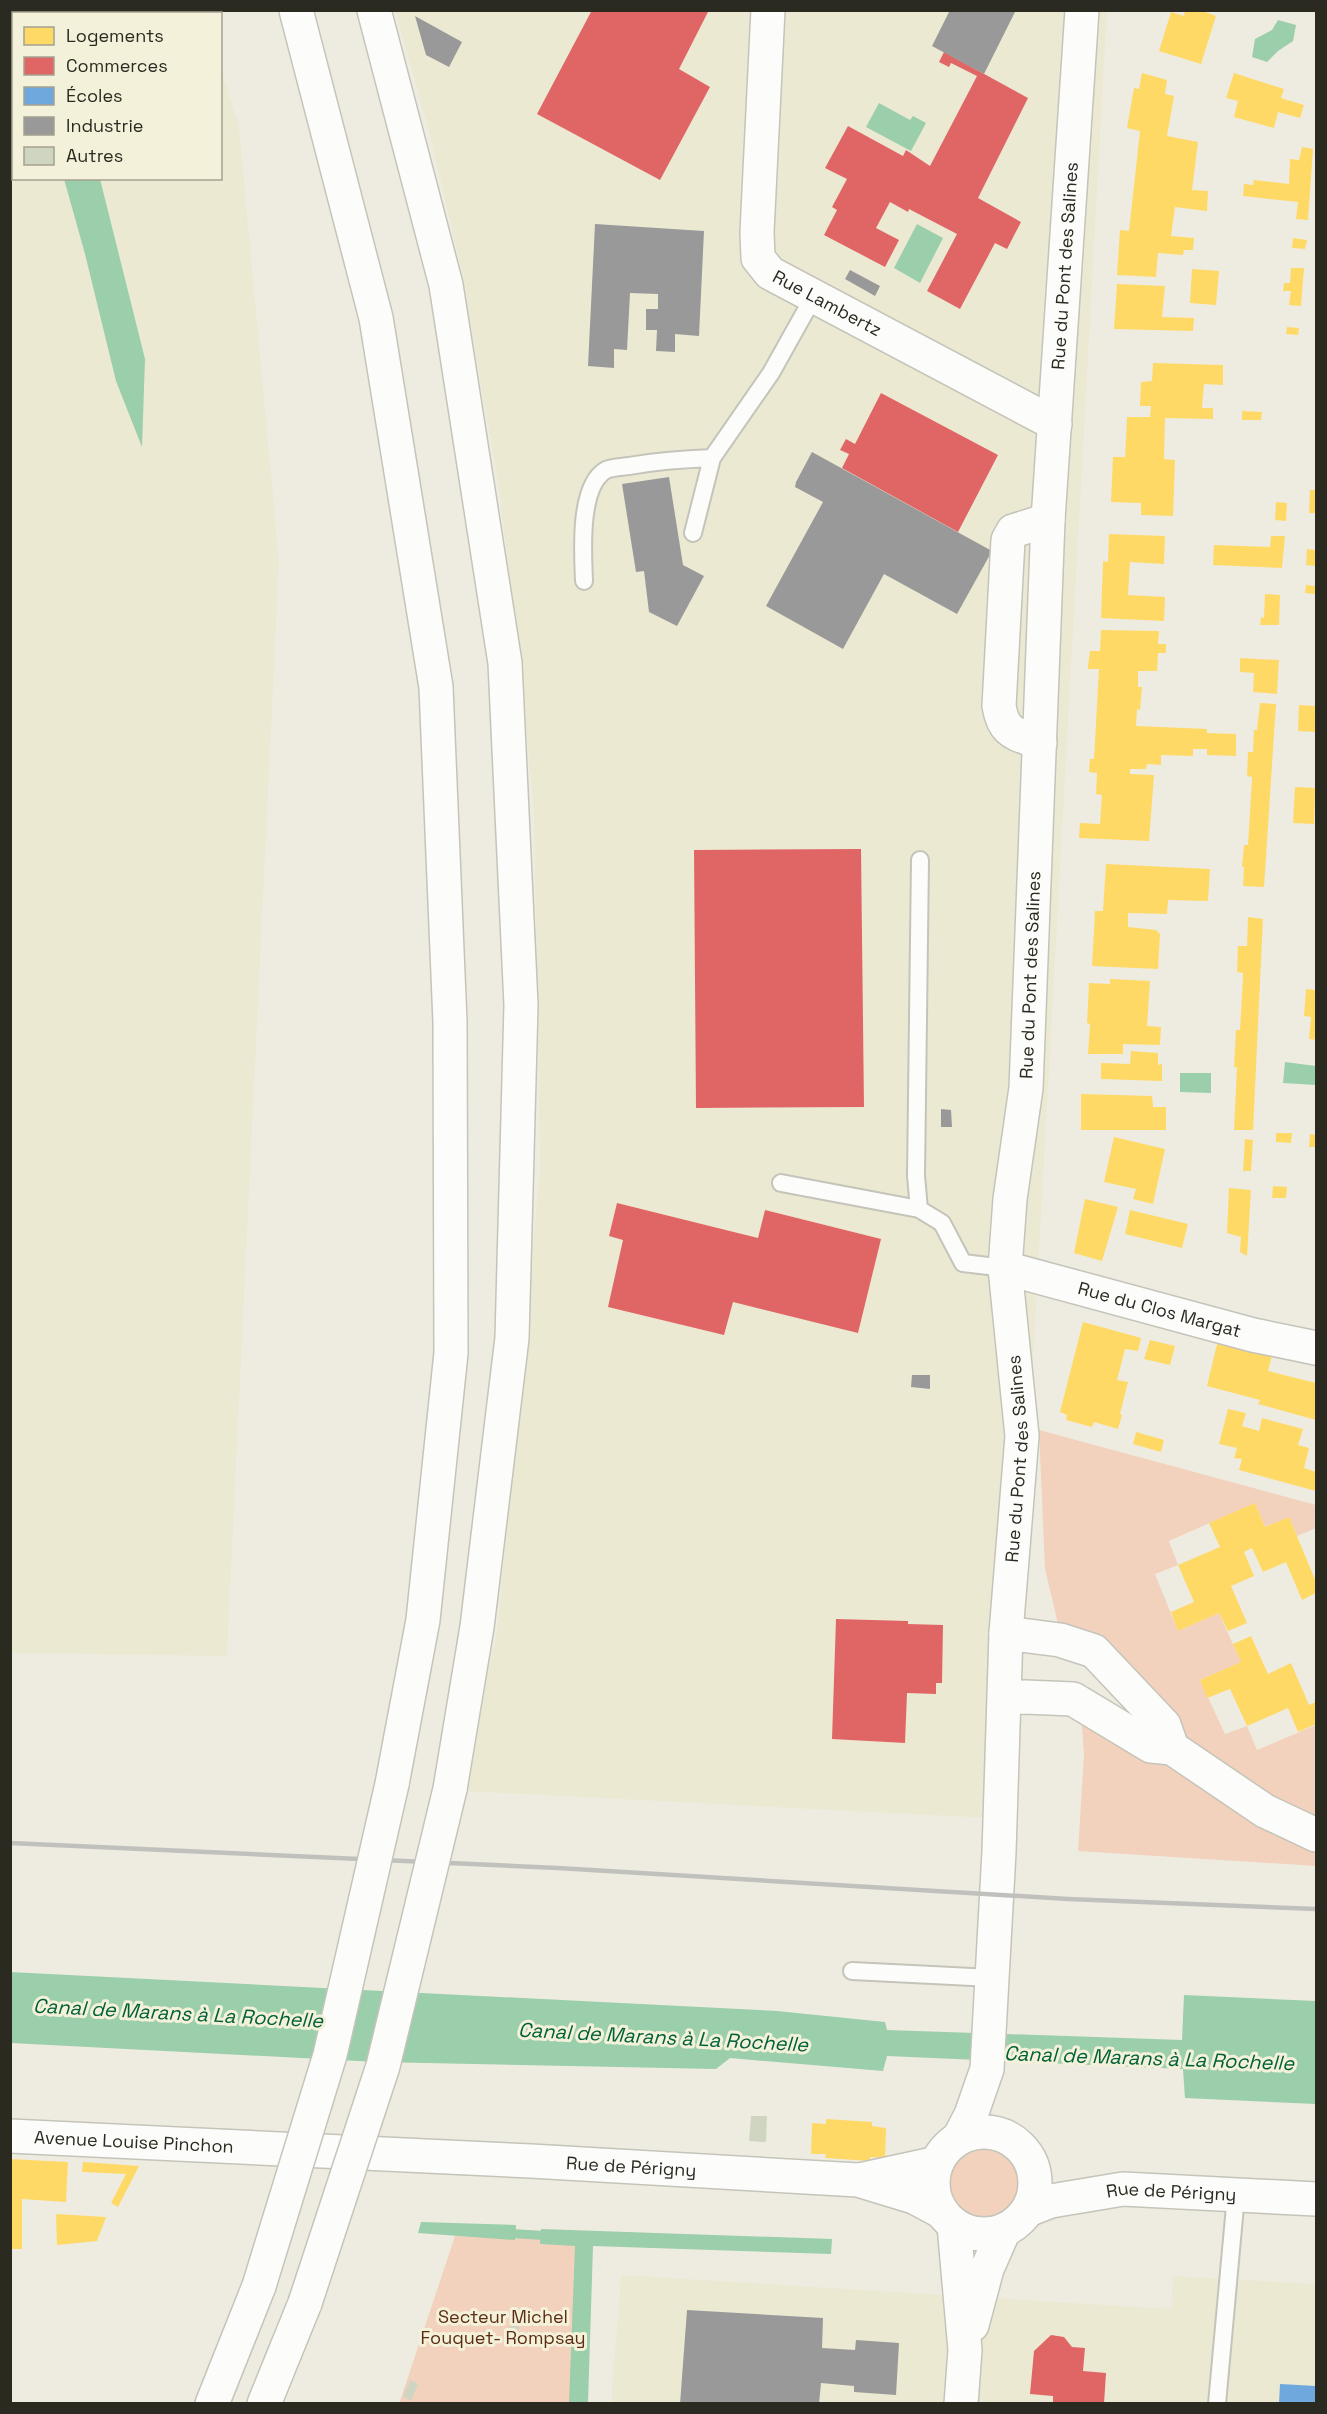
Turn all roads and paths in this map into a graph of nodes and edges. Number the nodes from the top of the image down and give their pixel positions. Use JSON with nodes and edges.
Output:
{"nodes":[{"id":1,"x":296,"y":10,"type":"edge"},
{"id":2,"x":374,"y":10,"type":"edge"},
{"id":3,"x":768,"y":10,"type":"edge"},
{"id":4,"x":1082,"y":10,"type":"edge"},
{"id":5,"x":814,"y":296,"type":"junction"},
{"id":6,"x":1055,"y":424,"type":"junction"},
{"id":7,"x":712,"y":458,"type":"junction"},
{"id":8,"x":1048,"y":520,"type":"junction"},
{"id":9,"x":693,"y":533,"type":"dead end"},
{"id":10,"x":584,"y":581,"type":"dead end"},
{"id":11,"x":1040,"y":743,"type":"junction"},
{"id":12,"x":920,"y":860,"type":"dead end"},
{"id":13,"x":781,"y":1183,"type":"dead end"},
{"id":14,"x":919,"y":1209,"type":"junction"},
{"id":15,"x":1005,"y":1268,"type":"junction"},
{"id":16,"x":1317,"y":1348,"type":"edge"},
{"id":17,"x":1006,"y":1633,"type":"junction"},
{"id":18,"x":1005,"y":1698,"type":"junction"},
{"id":19,"x":1172,"y":1748,"type":"junction"},
{"id":20,"x":1317,"y":1835,"type":"edge"},
{"id":21,"x":852,"y":1971,"type":"dead end"},
{"id":22,"x":992,"y":1978,"type":"junction"},
{"id":23,"x":987,"y":2069,"type":"junction"},
{"id":24,"x":10,"y":2136,"type":"edge"},
{"id":25,"x":1008,"y":2138,"type":"junction"},
{"id":26,"x":959,"y":2139,"type":"junction"},
{"id":27,"x":405,"y":2155,"type":"joint"},
{"id":28,"x":936,"y":2163,"type":"junction"},
{"id":29,"x":858,"y":2180,"type":"junction"},
{"id":30,"x":1236,"y":2195,"type":"junction"},
{"id":31,"x":1317,"y":2199,"type":"edge"},
{"id":32,"x":948,"y":2219,"type":"junction"},
{"id":33,"x":1016,"y":2220,"type":"junction"},
{"id":34,"x":965,"y":2350,"type":"junction"},
{"id":35,"x":212,"y":2403,"type":"edge"},
{"id":36,"x":264,"y":2403,"type":"edge"},
{"id":37,"x":961,"y":2403,"type":"edge"},
{"id":38,"x":1217,"y":2403,"type":"edge"}],
"edges":[{"from":1,"to":35,"type":"main road","bridge":true},
{"from":2,"to":36,"type":"main road","bridge":true},
{"from":3,"to":5,"type":"main road","name":"Rue Lambertz"},
{"from":4,"to":6,"type":"main road","name":"Rue du Pont des Salines"},
{"from":5,"to":6,"type":"main road","name":"Rue Lambertz"},
{"from":5,"to":7,"type":"lane"},
{"from":6,"to":8,"type":"main road","name":"Rue du Pont des Salines"},
{"from":7,"to":9,"type":"lane"},
{"from":7,"to":10,"type":"lane"},
{"from":8,"to":11,"type":"main road","name":"Rue du Pont des Salines"},
{"from":8,"to":11,"type":"main road"},
{"from":11,"to":15,"type":"main road","name":"Rue du Pont des Salines"},
{"from":12,"to":14,"type":"lane"},
{"from":13,"to":14,"type":"lane"},
{"from":14,"to":15,"type":"lane"},
{"from":15,"to":16,"type":"main road","name":"Rue du Clos Margat"},
{"from":15,"to":17,"type":"main road","name":"Rue du Pont des Salines"},
{"from":17,"to":18,"type":"main road","name":"Rue du Pont des Salines"},
{"from":17,"to":19,"type":"main road"},
{"from":18,"to":19,"type":"main road"},
{"from":18,"to":22,"type":"main road","name":"Rue du Pont des Salines"},
{"from":19,"to":20,"type":"main road"},
{"from":21,"to":22,"type":"lane"},
{"from":22,"to":23,"type":"main road","name":"Rue du Pont des Salines"},
{"from":23,"to":25,"type":"main road","name":"Rue du Pont des Salines"},
{"from":23,"to":26,"type":"main road","name":"Rue du Pont des Salines"},
{"from":24,"to":27,"type":"main road","name":"Avenue Louise Pinchon"},
{"from":25,"to":26,"type":"main road"},
{"from":25,"to":33,"type":"main road"},
{"from":26,"to":28,"type":"main road"},
{"from":27,"to":29,"type":"main road","name":"Rue de Périgny"},
{"from":28,"to":29,"type":"main road","name":"Rue de Périgny"},
{"from":28,"to":32,"type":"main road"},
{"from":29,"to":32,"type":"main road","name":"Rue de Périgny"},
{"from":30,"to":31,"type":"main road","name":"Rue de Périgny"},
{"from":30,"to":33,"type":"main road","name":"Rue de Périgny"},
{"from":30,"to":38,"type":"lane"},
{"from":32,"to":33,"type":"main road"},
{"from":32,"to":34,"type":"main road"},
{"from":33,"to":34,"type":"main road"},
{"from":34,"to":37,"type":"main road"}]}
